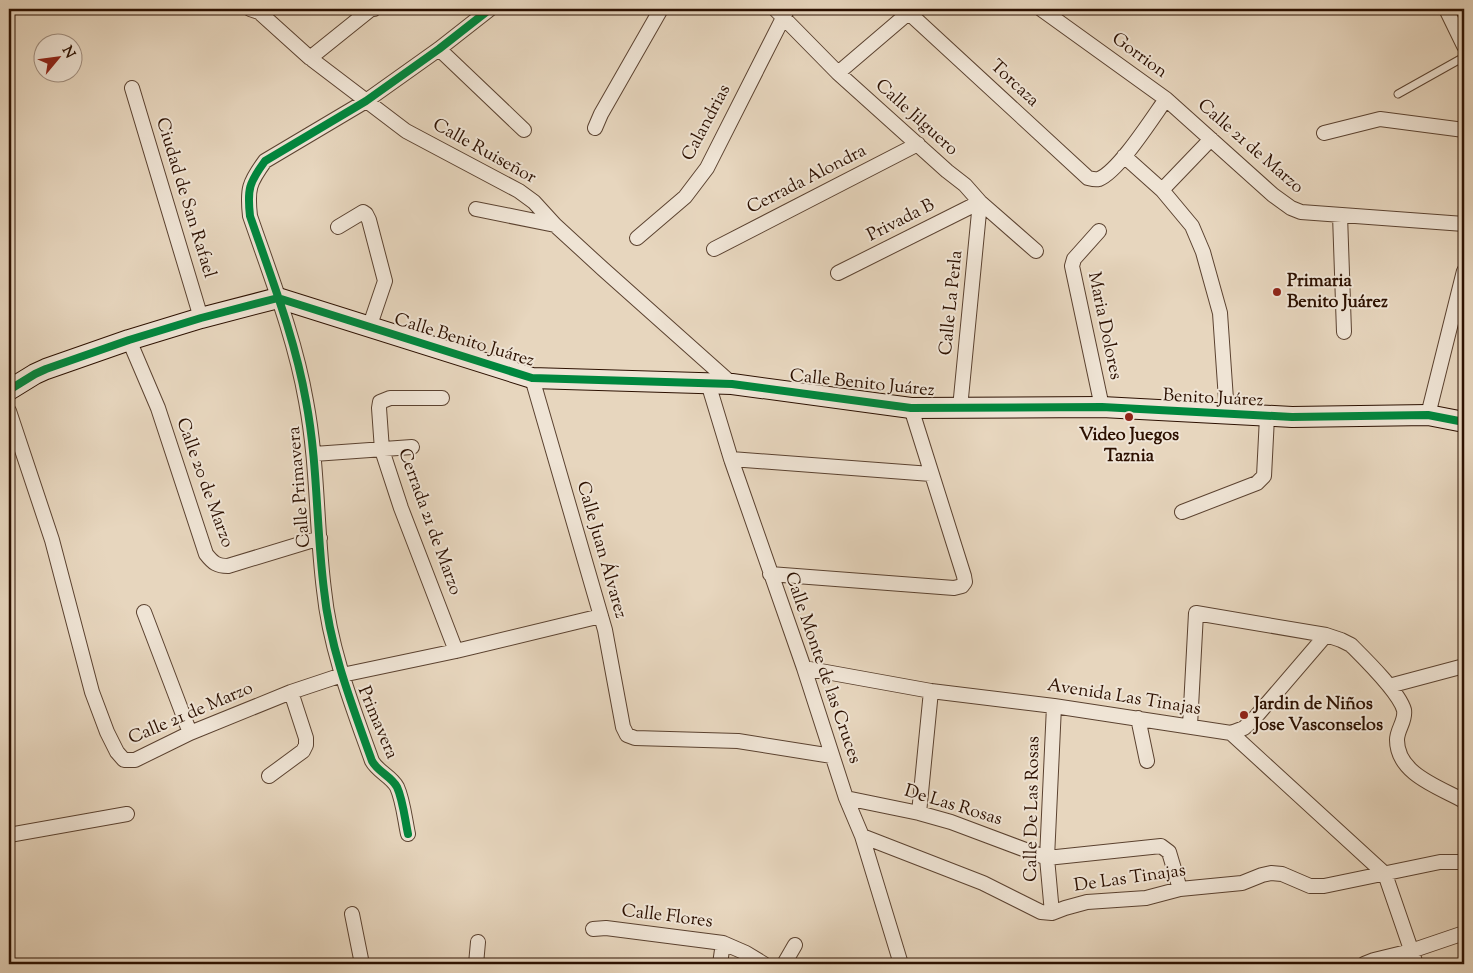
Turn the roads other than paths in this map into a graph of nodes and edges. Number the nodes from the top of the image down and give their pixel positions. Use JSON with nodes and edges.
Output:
{"nodes":[{"id":1,"x":250,"y":9,"type":"edge"},
{"id":2,"x":374,"y":9,"type":"edge"},
{"id":3,"x":490,"y":9,"type":"edge"},
{"id":4,"x":661,"y":9,"type":"edge"},
{"id":5,"x":1040,"y":9,"type":"edge"},
{"id":6,"x":1446,"y":9,"type":"edge"},
{"id":7,"x":911,"y":11,"type":"edge"},
{"id":8,"x":782,"y":12,"type":"edge"},
{"id":9,"x":1464,"y":46,"type":"edge"},
{"id":10,"x":439,"y":50,"type":"junction"},
{"id":11,"x":1464,"y":57,"type":"edge"},
{"id":12,"x":310,"y":58,"type":"junction"},
{"id":13,"x":838,"y":73,"type":"junction"},
{"id":14,"x":132,"y":88,"type":"dead end"},
{"id":15,"x":1398,"y":94,"type":"dead end"},
{"id":16,"x":1166,"y":99,"type":"junction"},
{"id":17,"x":366,"y":102,"type":"junction"},
{"id":18,"x":595,"y":128,"type":"dead end"},
{"id":19,"x":524,"y":130,"type":"dead end"},
{"id":20,"x":1464,"y":130,"type":"edge"},
{"id":21,"x":1324,"y":133,"type":"dead end"},
{"id":22,"x":1211,"y":139,"type":"junction"},
{"id":23,"x":918,"y":144,"type":"junction"},
{"id":24,"x":1124,"y":156,"type":"junction"},
{"id":25,"x":1162,"y":190,"type":"junction"},
{"id":26,"x":980,"y":202,"type":"junction"},
{"id":27,"x":476,"y":209,"type":"dead end"},
{"id":28,"x":1340,"y":215,"type":"junction"},
{"id":29,"x":1464,"y":224,"type":"edge"},
{"id":30,"x":555,"y":225,"type":"junction"},
{"id":31,"x":338,"y":227,"type":"dead end"},
{"id":32,"x":1099,"y":231,"type":"dead end"},
{"id":33,"x":638,"y":238,"type":"dead end"},
{"id":34,"x":714,"y":249,"type":"dead end"},
{"id":35,"x":1036,"y":251,"type":"dead end"},
{"id":36,"x":1464,"y":271,"type":"edge"},
{"id":37,"x":838,"y":273,"type":"dead end"},
{"id":38,"x":278,"y":298,"type":"junction"},
{"id":39,"x":201,"y":318,"type":"junction"},
{"id":40,"x":369,"y":328,"type":"junction"},
{"id":41,"x":1344,"y":332,"type":"dead end"},
{"id":42,"x":129,"y":340,"type":"junction"},
{"id":43,"x":532,"y":378,"type":"junction"},
{"id":44,"x":708,"y":383,"type":"junction"},
{"id":45,"x":732,"y":384,"type":"junction"},
{"id":46,"x":9,"y":390,"type":"edge"},
{"id":47,"x":442,"y":398,"type":"dead end"},
{"id":48,"x":911,"y":408,"type":"junction"},
{"id":49,"x":960,"y":408,"type":"junction"},
{"id":50,"x":1102,"y":408,"type":"junction"},
{"id":51,"x":9,"y":411,"type":"edge"},
{"id":52,"x":1227,"y":414,"type":"junction"},
{"id":53,"x":1428,"y":415,"type":"junction"},
{"id":54,"x":1267,"y":417,"type":"junction"},
{"id":55,"x":1464,"y":422,"type":"edge"},
{"id":56,"x":412,"y":447,"type":"dead end"},
{"id":57,"x":382,"y":450,"type":"junction"},
{"id":58,"x":314,"y":454,"type":"junction"},
{"id":59,"x":731,"y":459,"type":"junction"},
{"id":60,"x":931,"y":474,"type":"junction"},
{"id":61,"x":1182,"y":512,"type":"dead end"},
{"id":62,"x":320,"y":538,"type":"junction"},
{"id":63,"x":770,"y":574,"type":"junction"},
{"id":64,"x":144,"y":612,"type":"dead end"},
{"id":65,"x":601,"y":616,"type":"junction"},
{"id":66,"x":1326,"y":635,"type":"junction"},
{"id":67,"x":456,"y":651,"type":"junction"},
{"id":68,"x":1464,"y":666,"type":"edge"},
{"id":69,"x":804,"y":668,"type":"junction"},
{"id":70,"x":342,"y":675,"type":"junction"},
{"id":71,"x":1389,"y":686,"type":"junction"},
{"id":72,"x":931,"y":690,"type":"junction"},
{"id":73,"x":291,"y":692,"type":"junction"},
{"id":74,"x":1054,"y":706,"type":"junction"},
{"id":75,"x":1138,"y":718,"type":"junction"},
{"id":76,"x":1190,"y":726,"type":"junction"},
{"id":77,"x":190,"y":733,"type":"junction"},
{"id":78,"x":1231,"y":733,"type":"junction"},
{"id":79,"x":832,"y":756,"type":"junction"},
{"id":80,"x":1147,"y":761,"type":"dead end"},
{"id":81,"x":268,"y":776,"type":"dead end"},
{"id":82,"x":846,"y":798,"type":"junction"},
{"id":83,"x":1464,"y":801,"type":"edge"},
{"id":84,"x":919,"y":813,"type":"junction"},
{"id":85,"x":127,"y":814,"type":"dead end"},
{"id":86,"x":408,"y":834,"type":"dead end"},
{"id":87,"x":9,"y":835,"type":"edge"},
{"id":88,"x":862,"y":836,"type":"junction"},
{"id":89,"x":1047,"y":858,"type":"junction"},
{"id":90,"x":1464,"y":862,"type":"edge"},
{"id":91,"x":1385,"y":874,"type":"junction"},
{"id":92,"x":1180,"y":889,"type":"junction"},
{"id":93,"x":1052,"y":913,"type":"junction"},
{"id":94,"x":352,"y":914,"type":"dead end"},
{"id":95,"x":599,"y":928,"type":"dead end"},
{"id":96,"x":1464,"y":933,"type":"edge"},
{"id":97,"x":478,"y":942,"type":"dead end"},
{"id":98,"x":723,"y":943,"type":"junction"},
{"id":99,"x":796,"y":945,"type":"dead end"},
{"id":100,"x":1413,"y":958,"type":"edge"},
{"id":101,"x":362,"y":964,"type":"edge"},
{"id":102,"x":476,"y":964,"type":"edge"},
{"id":103,"x":720,"y":964,"type":"edge"},
{"id":104,"x":764,"y":964,"type":"edge"},
{"id":105,"x":784,"y":964,"type":"edge"},
{"id":106,"x":901,"y":964,"type":"edge"},
{"id":107,"x":1364,"y":964,"type":"edge"}],
"edges":[{"from":1,"to":12,"type":"street","name":"Calle Ruiseñor"},
{"from":2,"to":12,"type":"street"},
{"from":3,"to":10,"type":"street"},
{"from":4,"to":18,"type":"street"},
{"from":5,"to":16,"type":"street","name":"Gorrion"},
{"from":6,"to":9,"type":"street"},
{"from":7,"to":13,"type":"street"},
{"from":7,"to":24,"type":"street","name":"Torcaza"},
{"from":8,"to":13,"type":"street","name":"Calle Jilguero"},
{"from":8,"to":33,"type":"street","name":"Calandrias"},
{"from":10,"to":17,"type":"street"},
{"from":10,"to":19,"type":"street"},
{"from":11,"to":15,"type":"lane"},
{"from":12,"to":17,"type":"street","name":"Calle Ruiseñor"},
{"from":13,"to":23,"type":"street","name":"Calle Jilguero"},
{"from":14,"to":39,"type":"street","name":"Ciudad de San Rafael"},
{"from":16,"to":22,"type":"street","name":"Calle 21 de Marzo"},
{"from":16,"to":24,"type":"street"},
{"from":17,"to":30,"type":"street","name":"Calle Ruiseñor"},
{"from":17,"to":38,"type":"street","name":"Calle Primavera"},
{"from":20,"to":21,"type":"street"},
{"from":22,"to":25,"type":"street"},
{"from":22,"to":28,"type":"street","name":"Calle 21 de Marzo"},
{"from":23,"to":26,"type":"street","name":"Calle Jilguero"},
{"from":23,"to":34,"type":"street","name":"Cerrada Alondra"},
{"from":24,"to":25,"type":"street"},
{"from":25,"to":52,"type":"street"},
{"from":26,"to":35,"type":"street","name":"Calle Jilguero"},
{"from":26,"to":37,"type":"street","name":"Privada B"},
{"from":26,"to":49,"type":"street","name":"Calle La Perla"},
{"from":27,"to":30,"type":"street"},
{"from":28,"to":29,"type":"street","name":"Calle 21 de Marzo"},
{"from":28,"to":41,"type":"street"},
{"from":30,"to":45,"type":"street","name":"Calle Ruiseñor"},
{"from":31,"to":40,"type":"street"},
{"from":32,"to":50,"type":"street","name":"Maria Dolores"},
{"from":36,"to":53,"type":"street"},
{"from":38,"to":39,"type":"street"},
{"from":38,"to":40,"type":"street","name":"Calle Benito Juárez"},
{"from":38,"to":58,"type":"street","name":"Calle Primavera"},
{"from":39,"to":42,"type":"street"},
{"from":40,"to":43,"type":"street","name":"Calle Benito Juárez"},
{"from":42,"to":46,"type":"street"},
{"from":42,"to":62,"type":"street","name":"Calle 20 de Marzo"},
{"from":43,"to":44,"type":"street","name":"Calle Benito Juárez"},
{"from":43,"to":65,"type":"street","name":"Calle Juan Álvarez"},
{"from":44,"to":45,"type":"street","name":"Calle Benito Juárez"},
{"from":44,"to":59,"type":"street","name":"Calle Monte de las Cruces"},
{"from":45,"to":48,"type":"street","name":"Calle Benito Juárez"},
{"from":47,"to":57,"type":"street","name":"Cerrada 21 de Marzo"},
{"from":48,"to":49,"type":"street","name":"Calle Benito Juárez"},
{"from":48,"to":60,"type":"street"},
{"from":49,"to":50,"type":"street","name":"Benito Juárez"},
{"from":50,"to":52,"type":"street","name":"Benito Juárez"},
{"from":51,"to":77,"type":"street","name":"Calle 21 de Marzo"},
{"from":52,"to":54,"type":"street","name":"Benito Juárez"},
{"from":53,"to":54,"type":"street","name":"Benito Juárez"},
{"from":53,"to":55,"type":"street","name":"Benito Juárez"},
{"from":54,"to":61,"type":"street"},
{"from":56,"to":57,"type":"street"},
{"from":57,"to":58,"type":"street"},
{"from":57,"to":67,"type":"street","name":"Cerrada 21 de Marzo"},
{"from":58,"to":62,"type":"street","name":"Calle Primavera"},
{"from":59,"to":60,"type":"street"},
{"from":59,"to":63,"type":"street","name":"Calle Monte de las Cruces"},
{"from":60,"to":63,"type":"street"},
{"from":62,"to":70,"type":"street","name":"Calle Primavera"},
{"from":63,"to":69,"type":"street","name":"Calle Monte de las Cruces"},
{"from":64,"to":77,"type":"street"},
{"from":65,"to":67,"type":"street","name":"Calle 21 de Marzo"},
{"from":65,"to":79,"type":"street","name":"Calle Juan Álvarez"},
{"from":66,"to":71,"type":"street"},
{"from":66,"to":76,"type":"street"},
{"from":66,"to":78,"type":"street"},
{"from":67,"to":70,"type":"street","name":"Calle 21 de Marzo"},
{"from":68,"to":71,"type":"street"},
{"from":69,"to":72,"type":"street","name":"Avenida Las Tinajas"},
{"from":69,"to":79,"type":"street","name":"Calle Monte de las Cruces"},
{"from":70,"to":73,"type":"street","name":"Calle 21 de Marzo"},
{"from":70,"to":86,"type":"street","name":"Primavera"},
{"from":71,"to":83,"type":"street"},
{"from":72,"to":74,"type":"street","name":"Avenida Las Tinajas"},
{"from":72,"to":84,"type":"street"},
{"from":73,"to":77,"type":"street","name":"Calle 21 de Marzo"},
{"from":73,"to":81,"type":"street"},
{"from":74,"to":75,"type":"street","name":"Avenida Las Tinajas"},
{"from":74,"to":89,"type":"street","name":"Calle De Las Rosas"},
{"from":75,"to":76,"type":"street","name":"Avenida Las Tinajas"},
{"from":75,"to":80,"type":"street"},
{"from":76,"to":78,"type":"street","name":"Avenida Las Tinajas"},
{"from":78,"to":91,"type":"street"},
{"from":79,"to":82,"type":"street","name":"Calle Monte de las Cruces"},
{"from":82,"to":84,"type":"street","name":"De Las Rosas"},
{"from":82,"to":88,"type":"street","name":"Calle Monte de las Cruces"},
{"from":84,"to":89,"type":"street","name":"De Las Rosas"},
{"from":85,"to":87,"type":"street"},
{"from":88,"to":93,"type":"street"},
{"from":88,"to":106,"type":"street","name":"Calle Monte de las Cruces"},
{"from":89,"to":92,"type":"street"},
{"from":89,"to":93,"type":"street","name":"Calle De Las Rosas"},
{"from":90,"to":91,"type":"street","name":"De Las Tinajas"},
{"from":91,"to":92,"type":"street","name":"De Las Tinajas"},
{"from":91,"to":100,"type":"street"},
{"from":92,"to":93,"type":"street","name":"De Las Tinajas"},
{"from":94,"to":101,"type":"street"},
{"from":95,"to":98,"type":"street","name":"Calle Flores"},
{"from":96,"to":100,"type":"street"},
{"from":97,"to":102,"type":"street"},
{"from":98,"to":103,"type":"street"},
{"from":98,"to":104,"type":"street"},
{"from":99,"to":105,"type":"street"},
{"from":100,"to":107,"type":"street"}]}
